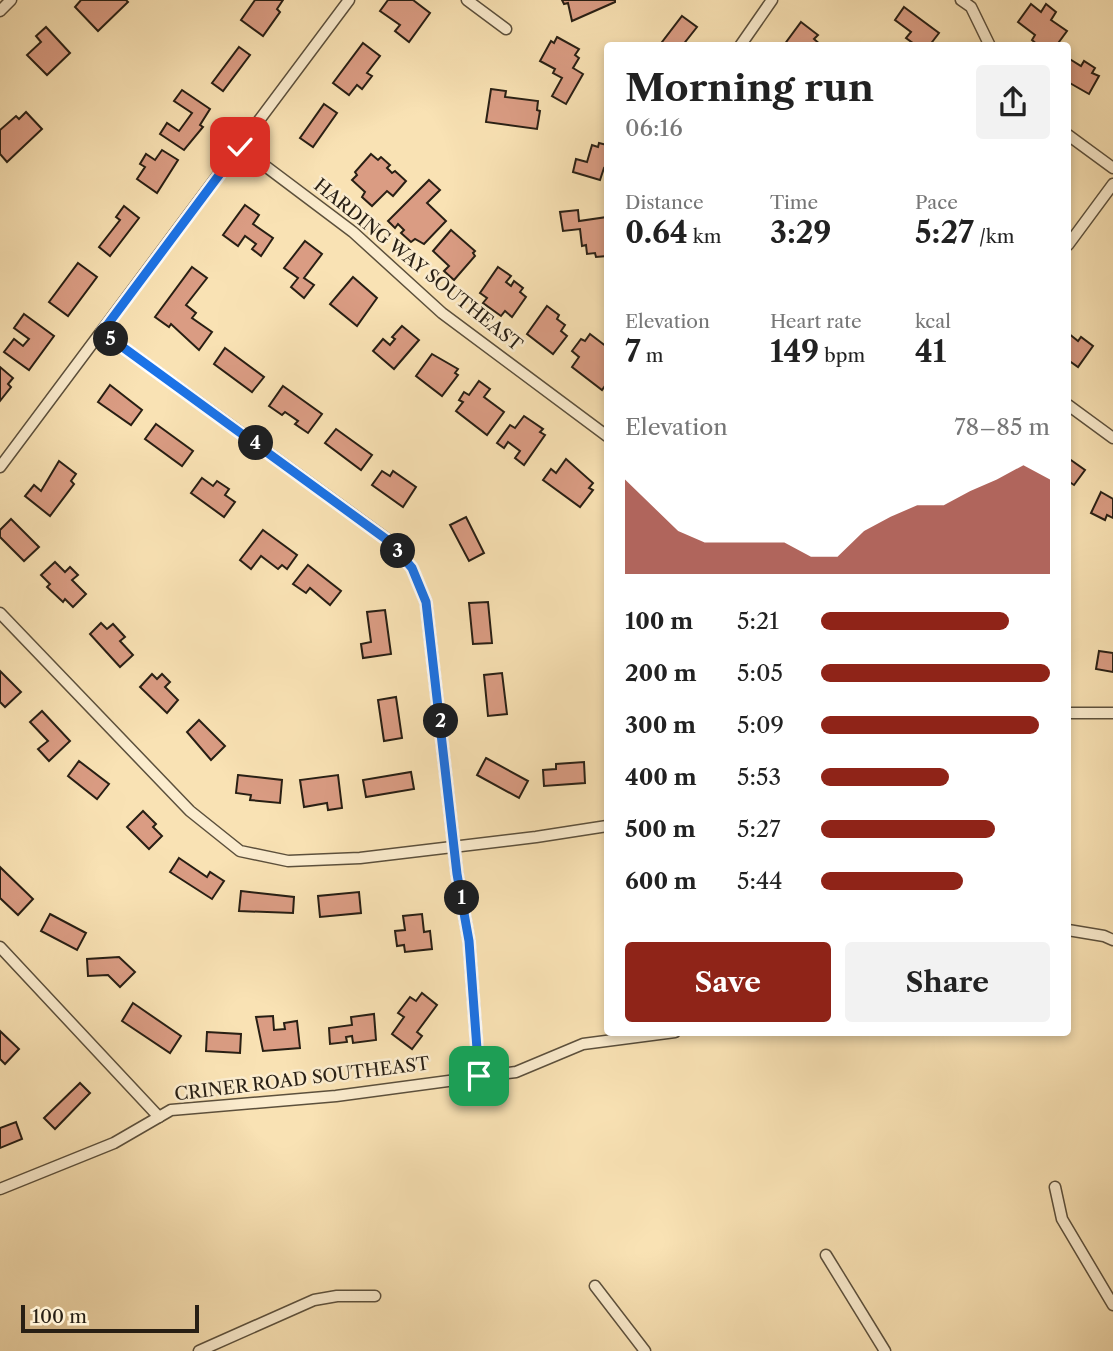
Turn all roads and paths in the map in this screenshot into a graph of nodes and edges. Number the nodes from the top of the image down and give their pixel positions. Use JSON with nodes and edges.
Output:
{"nodes":[{"id":1,"x":11,"y":0,"type":"edge"},
{"id":2,"x":349,"y":0,"type":"edge"},
{"id":3,"x":467,"y":0,"type":"edge"},
{"id":4,"x":772,"y":0,"type":"edge"},
{"id":5,"x":961,"y":0,"type":"edge"},
{"id":6,"x":0,"y":11,"type":"edge"},
{"id":7,"x":506,"y":29,"type":"dead end"},
{"id":8,"x":743,"y":42,"type":"edge"},
{"id":9,"x":988,"y":42,"type":"edge"},
{"id":10,"x":1071,"y":137,"type":"edge"},
{"id":11,"x":240,"y":147,"type":"junction"},
{"id":12,"x":1113,"y":169,"type":"edge"},
{"id":13,"x":1113,"y":184,"type":"edge"},
{"id":14,"x":1071,"y":241,"type":"edge"},
{"id":15,"x":102,"y":332,"type":"junction"},
{"id":16,"x":1071,"y":407,"type":"edge"},
{"id":17,"x":604,"y":434,"type":"edge"},
{"id":18,"x":1113,"y":438,"type":"edge"},
{"id":19,"x":0,"y":467,"type":"edge"},
{"id":20,"x":0,"y":613,"type":"edge"},
{"id":21,"x":1071,"y":713,"type":"edge"},
{"id":22,"x":1113,"y":713,"type":"edge"},
{"id":23,"x":604,"y":826,"type":"edge"},
{"id":24,"x":454,"y":847,"type":"junction"},
{"id":25,"x":1071,"y":930,"type":"edge"},
{"id":26,"x":1113,"y":940,"type":"edge"},
{"id":27,"x":0,"y":947,"type":"edge"},
{"id":28,"x":644,"y":1036,"type":"edge"},
{"id":29,"x":479,"y":1076,"type":"junction"},
{"id":30,"x":159,"y":1117,"type":"junction"},
{"id":31,"x":1055,"y":1187,"type":"dead end"},
{"id":32,"x":0,"y":1189,"type":"edge"},
{"id":33,"x":826,"y":1255,"type":"dead end"},
{"id":34,"x":595,"y":1286,"type":"dead end"},
{"id":35,"x":375,"y":1296,"type":"dead end"},
{"id":36,"x":1113,"y":1305,"type":"edge"},
{"id":37,"x":199,"y":1351,"type":"edge"},
{"id":38,"x":645,"y":1351,"type":"edge"},
{"id":39,"x":885,"y":1351,"type":"edge"}],
"edges":[{"from":1,"to":6,"type":"street"},
{"from":2,"to":11,"type":"street"},
{"from":3,"to":7,"type":"street"},
{"from":4,"to":8,"type":"street"},
{"from":5,"to":9,"type":"street"},
{"from":10,"to":12,"type":"street"},
{"from":11,"to":15,"type":"street"},
{"from":11,"to":17,"type":"street","name":"HARDING WAY SOUTHEAST"},
{"from":13,"to":14,"type":"street"},
{"from":15,"to":19,"type":"street"},
{"from":15,"to":24,"type":"street"},
{"from":16,"to":18,"type":"street"},
{"from":20,"to":24,"type":"street"},
{"from":21,"to":22,"type":"street"},
{"from":23,"to":24,"type":"street"},
{"from":24,"to":29,"type":"street"},
{"from":25,"to":26,"type":"street"},
{"from":27,"to":30,"type":"street","name":"CRINER ROAD SOUTHEAST"},
{"from":28,"to":29,"type":"street","name":"CRINER ROAD SOUTHEAST"},
{"from":29,"to":30,"type":"street","name":"CRINER ROAD SOUTHEAST"},
{"from":30,"to":32,"type":"street"},
{"from":31,"to":36,"type":"street"},
{"from":33,"to":39,"type":"street"},
{"from":34,"to":38,"type":"street"},
{"from":35,"to":37,"type":"street"}]}
